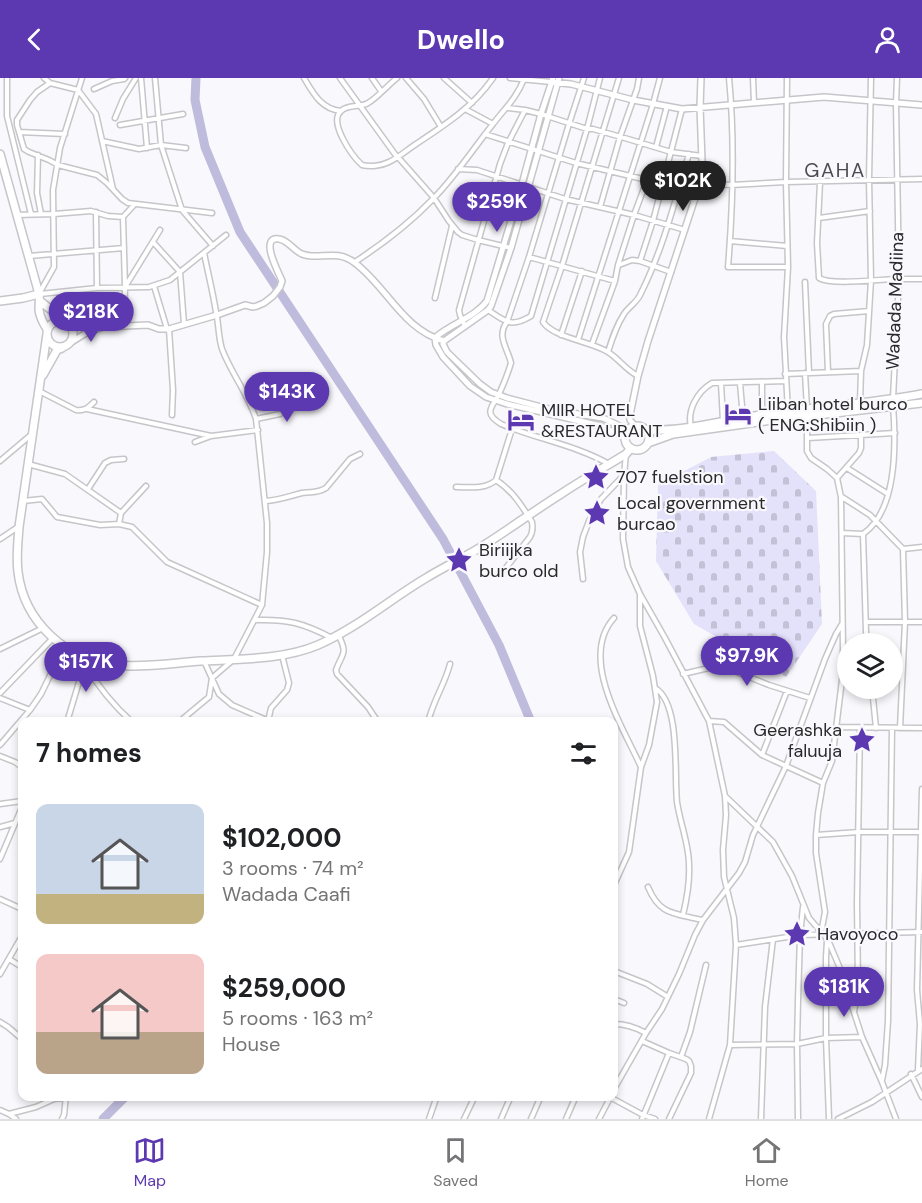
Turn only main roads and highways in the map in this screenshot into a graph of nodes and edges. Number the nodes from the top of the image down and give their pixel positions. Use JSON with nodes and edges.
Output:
{"nodes":[{"id":1,"x":0,"y":156,"type":"edge"},
{"id":2,"x":40,"y":297,"type":"junction"},
{"id":3,"x":0,"y":301,"type":"edge"},
{"id":4,"x":67,"y":322,"type":"junction"},
{"id":5,"x":47,"y":332,"type":"junction"},
{"id":6,"x":68,"y":345,"type":"junction"},
{"id":7,"x":40,"y":380,"type":"junction"},
{"id":8,"x":922,"y":394,"type":"edge"},
{"id":9,"x":893,"y":403,"type":"junction"},
{"id":10,"x":922,"y":403,"type":"edge"},
{"id":11,"x":807,"y":413,"type":"junction"},
{"id":12,"x":788,"y":415,"type":"junction"},
{"id":13,"x":646,"y":430,"type":"junction"},
{"id":14,"x":648,"y":442,"type":"junction"},
{"id":15,"x":629,"y":451,"type":"junction"}],
"edges":[{"from":1,"to":2,"type":"highway"},
{"from":2,"to":3,"type":"highway"},
{"from":2,"to":4,"type":"highway"},
{"from":2,"to":5,"type":"highway"},
{"from":4,"to":5,"type":"highway"},
{"from":4,"to":6,"type":"highway"},
{"from":5,"to":6,"type":"highway"},
{"from":5,"to":7,"type":"highway"},
{"from":6,"to":7,"type":"highway"},
{"from":7,"to":15,"type":"highway"},
{"from":8,"to":9,"type":"highway"},
{"from":9,"to":10,"type":"highway"},
{"from":9,"to":11,"type":"highway"},
{"from":9,"to":11,"type":"highway"},
{"from":11,"to":12,"type":"highway"},
{"from":12,"to":13,"type":"highway"},
{"from":12,"to":14,"type":"highway"},
{"from":13,"to":14,"type":"highway"},
{"from":13,"to":15,"type":"highway"},
{"from":14,"to":15,"type":"highway"}]}
